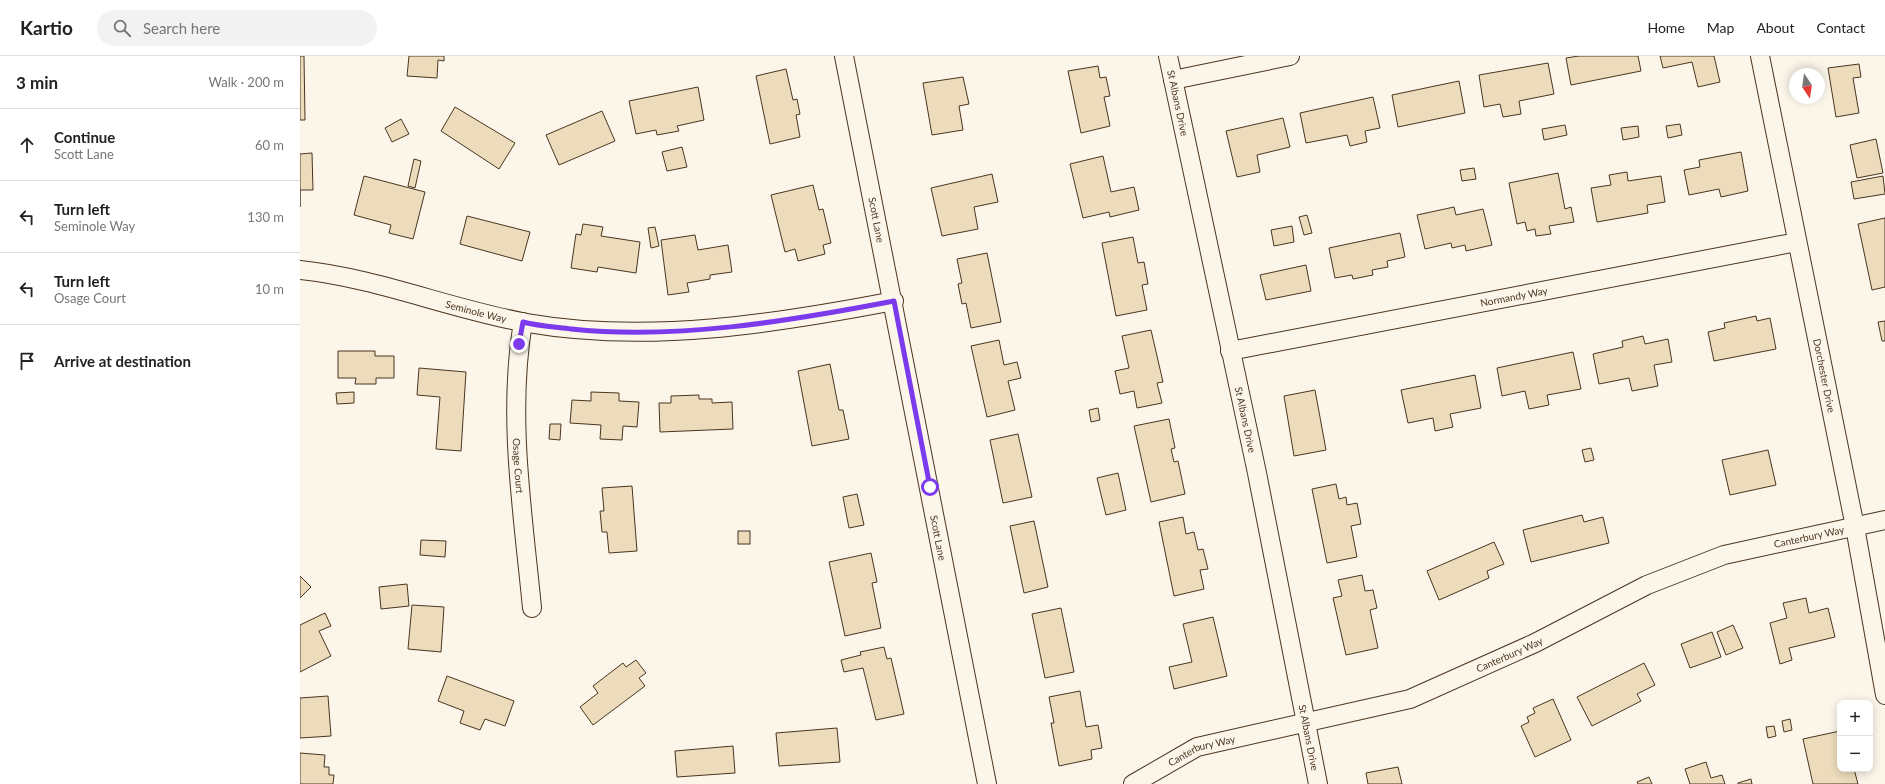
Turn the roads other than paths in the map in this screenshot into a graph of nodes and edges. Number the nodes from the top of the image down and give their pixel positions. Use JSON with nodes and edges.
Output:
{"nodes":[{"id":1,"x":844,"y":56,"type":"edge"},
{"id":2,"x":1168,"y":56,"type":"edge"},
{"id":3,"x":1290,"y":56,"type":"edge"},
{"id":4,"x":1760,"y":56,"type":"edge"},
{"id":5,"x":1173,"y":80,"type":"junction"},
{"id":6,"x":1798,"y":242,"type":"junction"},
{"id":7,"x":300,"y":270,"type":"edge"},
{"id":8,"x":894,"y":301,"type":"junction"},
{"id":9,"x":523,"y":322,"type":"junction"},
{"id":10,"x":1230,"y":351,"type":"junction"},
{"id":11,"x":1885,"y":520,"type":"edge"},
{"id":12,"x":1855,"y":527,"type":"junction"},
{"id":13,"x":532,"y":608,"type":"dead end"},
{"id":14,"x":1885,"y":695,"type":"edge"},
{"id":15,"x":1306,"y":722,"type":"junction"},
{"id":16,"x":987,"y":784,"type":"edge"},
{"id":17,"x":1133,"y":784,"type":"edge"},
{"id":18,"x":1318,"y":784,"type":"edge"}],
"edges":[{"from":1,"to":8,"type":"street","name":"Scott Lane"},
{"from":2,"to":5,"type":"street","name":"St Albans Drive"},
{"from":3,"to":5,"type":"street"},
{"from":4,"to":6,"type":"street","name":"Dorchester Drive"},
{"from":5,"to":10,"type":"street","name":"St Albans Drive"},
{"from":6,"to":10,"type":"street","name":"Normandy Way"},
{"from":6,"to":12,"type":"street","name":"Dorchester Drive"},
{"from":7,"to":9,"type":"street","name":"Seminole Way"},
{"from":8,"to":9,"type":"street","name":"Seminole Way"},
{"from":8,"to":16,"type":"street","name":"Scott Lane"},
{"from":9,"to":13,"type":"street","name":"Osage Court"},
{"from":10,"to":15,"type":"street","name":"St Albans Drive"},
{"from":11,"to":12,"type":"street","name":"Canterbury Way"},
{"from":12,"to":14,"type":"street","name":"Dorchester Drive"},
{"from":12,"to":15,"type":"street","name":"Canterbury Way"},
{"from":15,"to":17,"type":"street","name":"Canterbury Way"},
{"from":15,"to":18,"type":"street","name":"St Albans Drive"}]}
